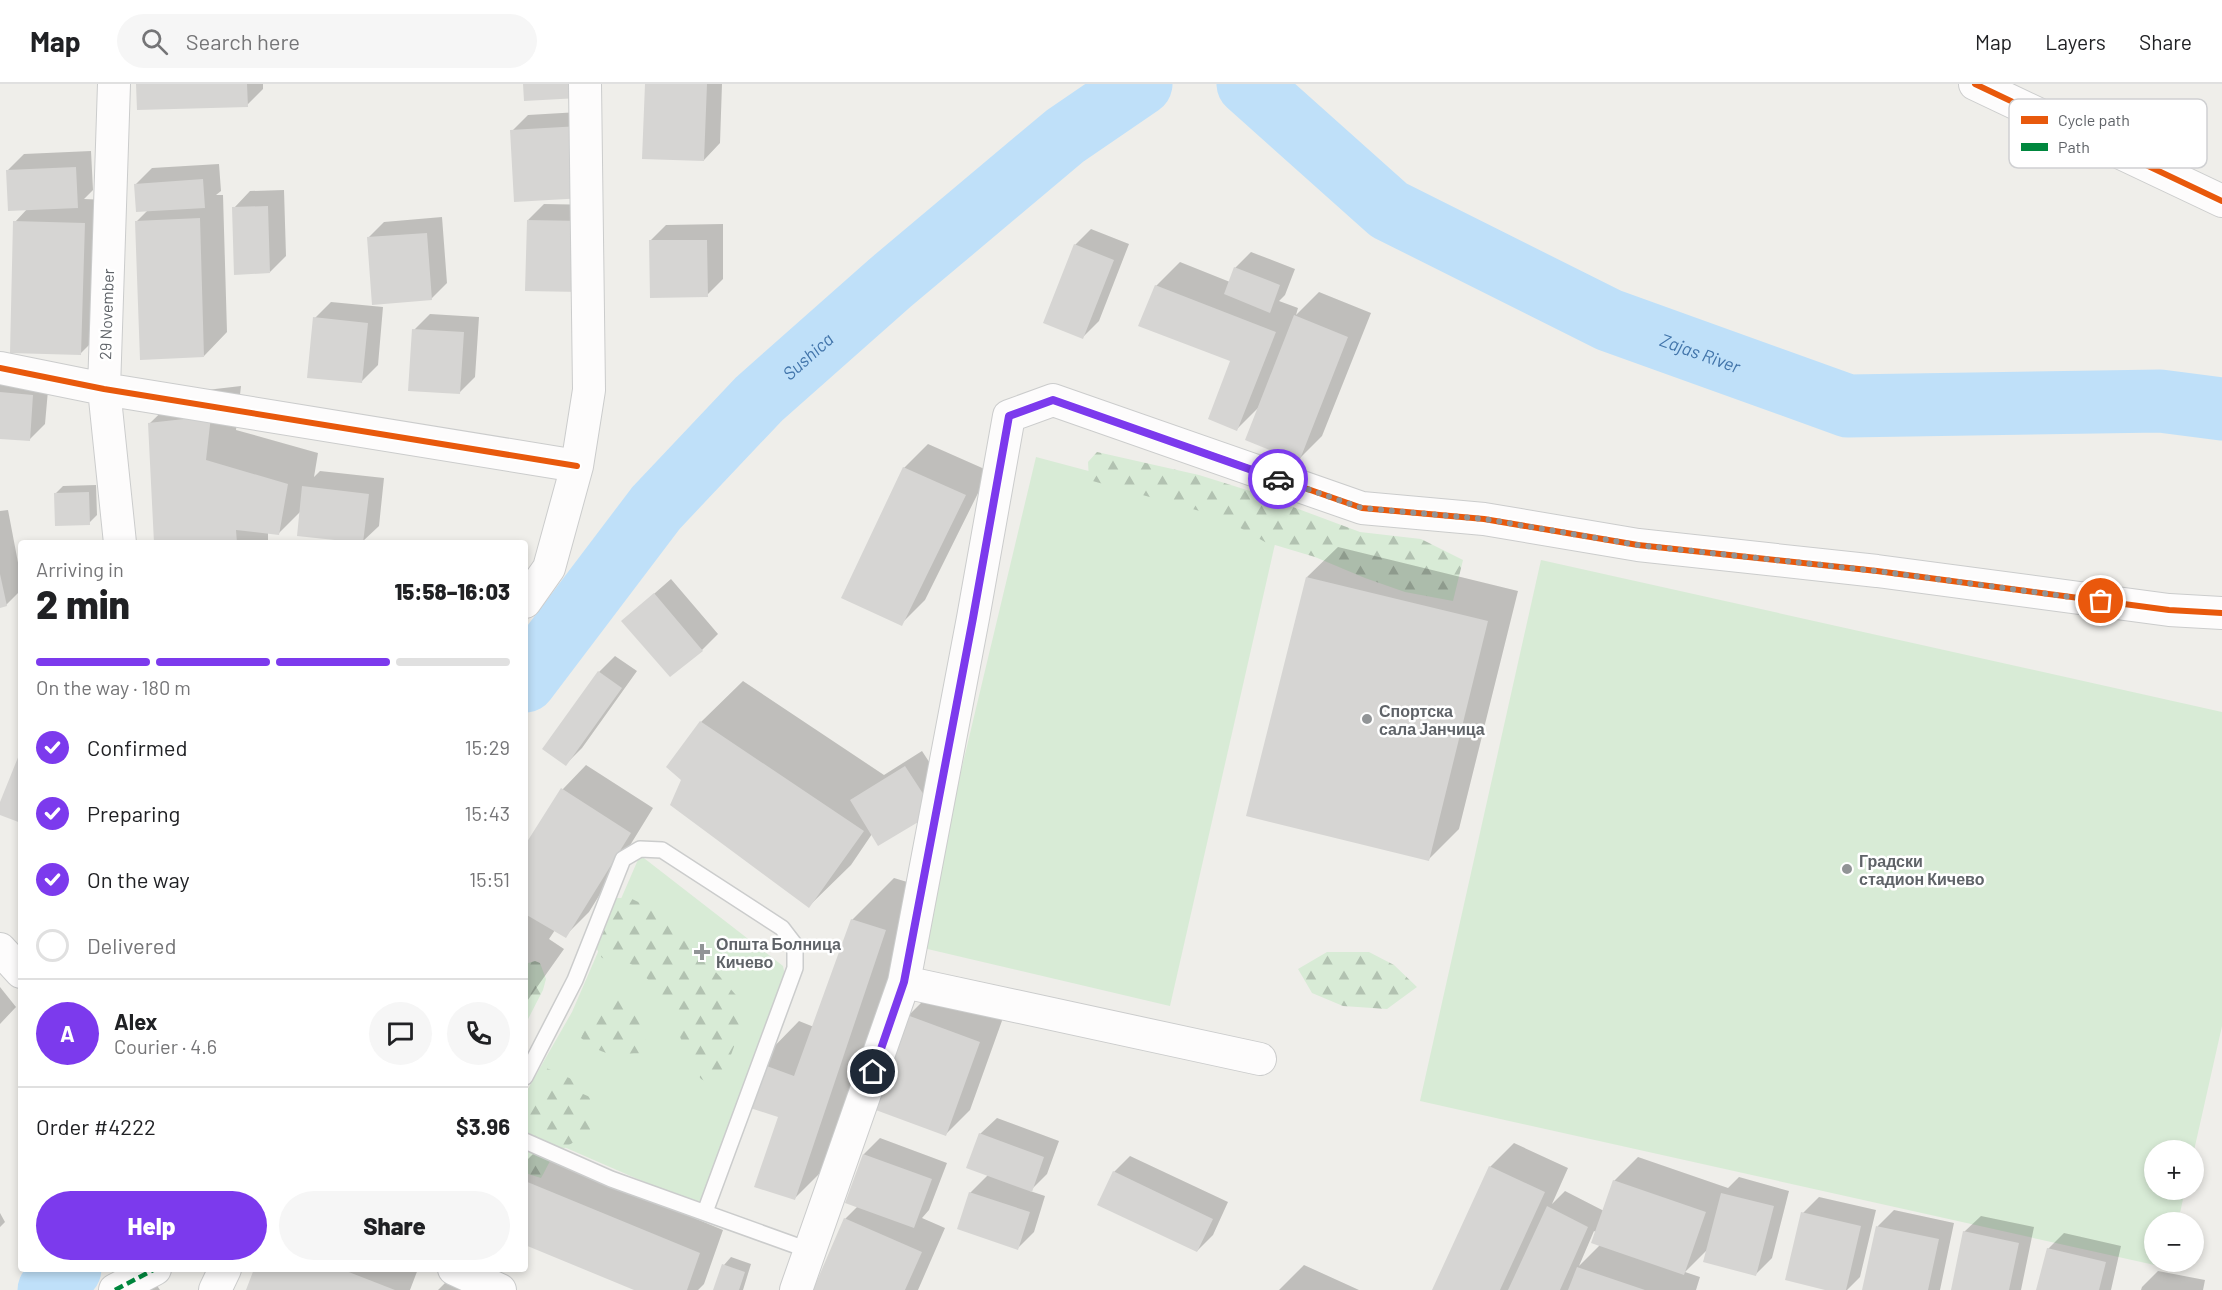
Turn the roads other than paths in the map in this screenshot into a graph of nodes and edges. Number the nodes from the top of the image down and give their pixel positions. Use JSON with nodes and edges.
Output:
{"nodes":[{"id":1,"x":114,"y":84,"type":"edge"},
{"id":2,"x":585,"y":84,"type":"edge"},
{"id":3,"x":1975,"y":84,"type":"edge"},
{"id":4,"x":2009,"y":100,"type":"edge"},
{"id":5,"x":2152,"y":168,"type":"edge"},
{"id":6,"x":2222,"y":201,"type":"edge"},
{"id":7,"x":0,"y":368,"type":"edge"},
{"id":8,"x":104,"y":389,"type":"junction"},
{"id":9,"x":577,"y":466,"type":"junction"},
{"id":10,"x":120,"y":540,"type":"edge"},
{"id":11,"x":528,"y":598,"type":"edge"},
{"id":12,"x":2222,"y":613,"type":"edge"},
{"id":13,"x":904,"y":982,"type":"junction"},
{"id":14,"x":1260,"y":1059,"type":"dead end"},
{"id":15,"x":528,"y":1071,"type":"edge"},
{"id":16,"x":528,"y":1142,"type":"edge"},
{"id":17,"x":705,"y":1212,"type":"junction"},
{"id":18,"x":811,"y":1251,"type":"junction"},
{"id":19,"x":150,"y":1272,"type":"edge"},
{"id":20,"x":224,"y":1272,"type":"edge"},
{"id":21,"x":461,"y":1272,"type":"edge"},
{"id":22,"x":124,"y":1289,"type":"edge"},
{"id":23,"x":215,"y":1290,"type":"edge"},
{"id":24,"x":500,"y":1290,"type":"edge"},
{"id":25,"x":796,"y":1290,"type":"edge"}],
"edges":[{"from":1,"to":8,"type":"street","name":"29 November"},
{"from":2,"to":9,"type":"street"},
{"from":3,"to":4,"type":"street"},
{"from":5,"to":6,"type":"street"},
{"from":7,"to":8,"type":"street"},
{"from":8,"to":9,"type":"street"},
{"from":8,"to":10,"type":"street","name":"29 November"},
{"from":9,"to":11,"type":"street"},
{"from":12,"to":13,"type":"street"},
{"from":13,"to":14,"type":"street"},
{"from":13,"to":18,"type":"street"},
{"from":15,"to":17,"type":"lane"},
{"from":16,"to":17,"type":"lane"},
{"from":17,"to":18,"type":"lane"},
{"from":18,"to":25,"type":"street"},
{"from":19,"to":22,"type":"street"},
{"from":20,"to":23,"type":"street"},
{"from":21,"to":24,"type":"street"}]}
